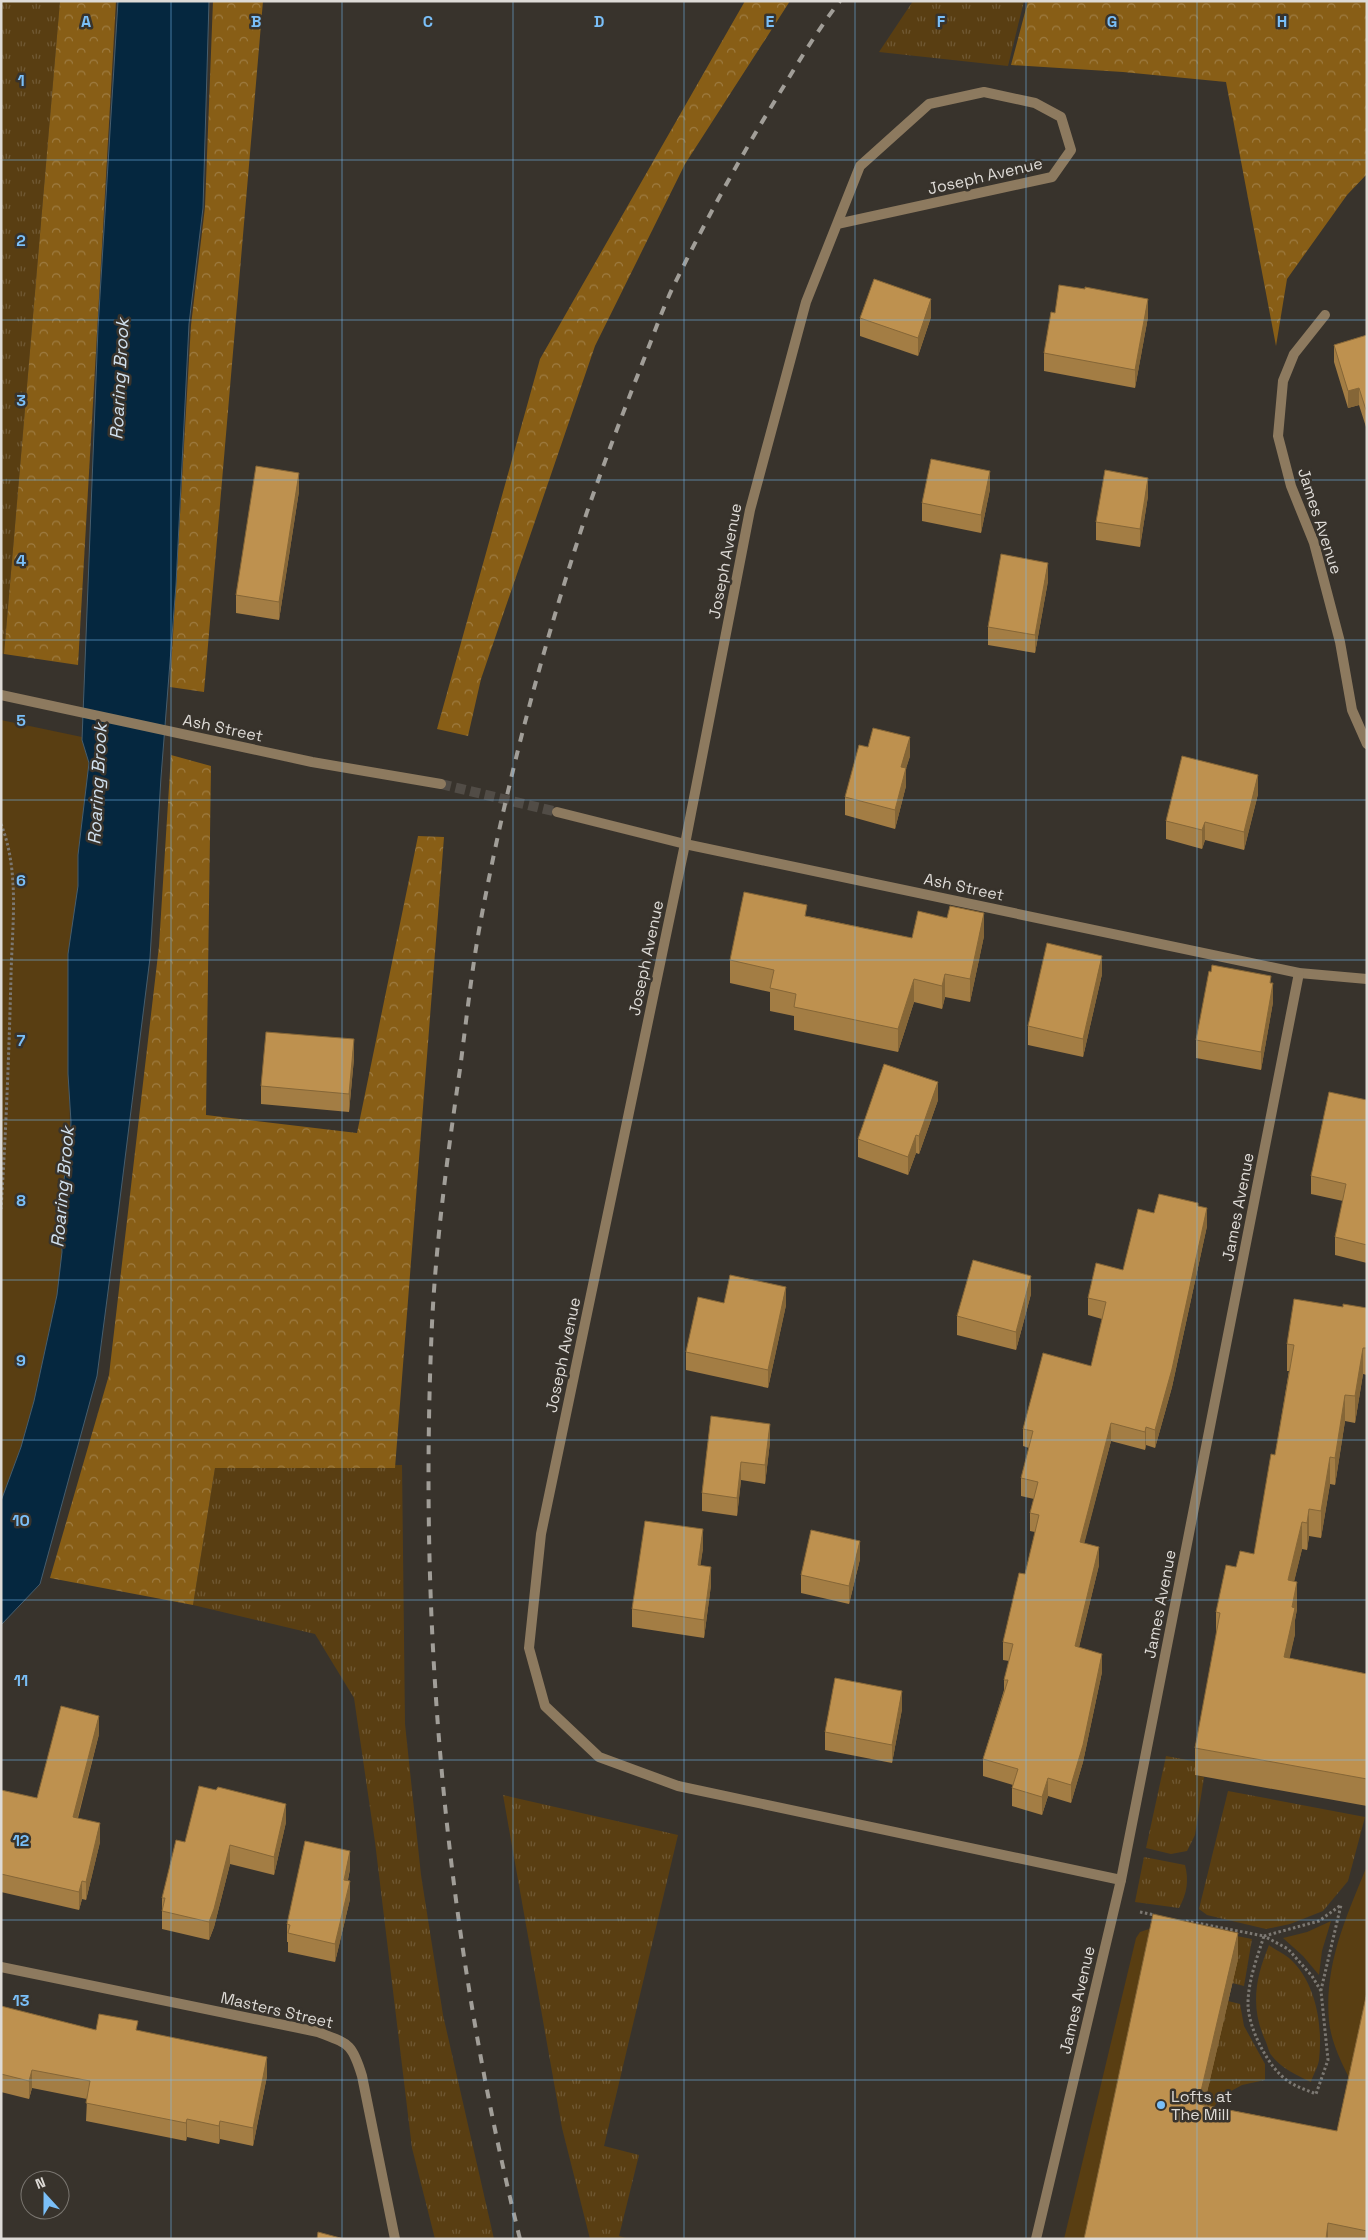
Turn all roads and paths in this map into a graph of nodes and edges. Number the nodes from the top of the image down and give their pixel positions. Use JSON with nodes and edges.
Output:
{"nodes":[{"id":1,"x":837,"y":224,"type":"junction"},
{"id":2,"x":1325,"y":316,"type":"dead end"},
{"id":3,"x":1,"y":695,"type":"edge"},
{"id":4,"x":1367,"y":744,"type":"edge"},
{"id":5,"x":441,"y":784,"type":"tunnel mouth"},
{"id":6,"x":557,"y":812,"type":"tunnel mouth"},
{"id":7,"x":1,"y":824,"type":"edge"},
{"id":8,"x":685,"y":844,"type":"junction"},
{"id":9,"x":1300,"y":973,"type":"junction"},
{"id":10,"x":1367,"y":979,"type":"edge"},
{"id":11,"x":1,"y":1086,"type":"edge"},
{"id":12,"x":8,"y":1087,"type":"junction"},
{"id":13,"x":1,"y":1208,"type":"edge"},
{"id":14,"x":1121,"y":1880,"type":"junction"},
{"id":15,"x":1114,"y":1907,"type":"junction"},
{"id":16,"x":1162,"y":1916,"type":"edge"},
{"id":17,"x":1180,"y":1920,"type":"edge"},
{"id":18,"x":1199,"y":1924,"type":"junction"},
{"id":19,"x":1197,"y":1932,"type":"edge"},
{"id":20,"x":1264,"y":1936,"type":"junction"},
{"id":21,"x":1,"y":1967,"type":"edge"},
{"id":22,"x":1320,"y":1991,"type":"junction"},
{"id":23,"x":394,"y":2239,"type":"edge"},
{"id":24,"x":1036,"y":2239,"type":"edge"}],
"edges":[{"from":1,"to":1,"type":"street","name":"Joseph Avenue"},
{"from":1,"to":8,"type":"street","name":"Joseph Avenue"},
{"from":2,"to":4,"type":"street","name":"James Avenue"},
{"from":3,"to":5,"type":"street","name":"Ash Street"},
{"from":6,"to":8,"type":"street","name":"Ash Street"},
{"from":7,"to":12,"type":"path"},
{"from":8,"to":9,"type":"street","name":"Ash Street"},
{"from":8,"to":14,"type":"street","name":"Joseph Avenue"},
{"from":9,"to":10,"type":"street","name":"Ash Street"},
{"from":9,"to":14,"type":"street","name":"James Avenue"},
{"from":11,"to":12,"type":"path"},
{"from":12,"to":13,"type":"path"},
{"from":14,"to":15,"type":"street","name":"James Avenue"},
{"from":15,"to":16,"type":"path"},
{"from":15,"to":24,"type":"street","name":"James Avenue"},
{"from":17,"to":18,"type":"path"},
{"from":18,"to":19,"type":"path"},
{"from":18,"to":20,"type":"path"},
{"from":20,"to":22,"type":"path"},
{"from":20,"to":22,"type":"path"},
{"from":20,"to":22,"type":"path"},
{"from":21,"to":23,"type":"street","name":"Masters Street"}]}
